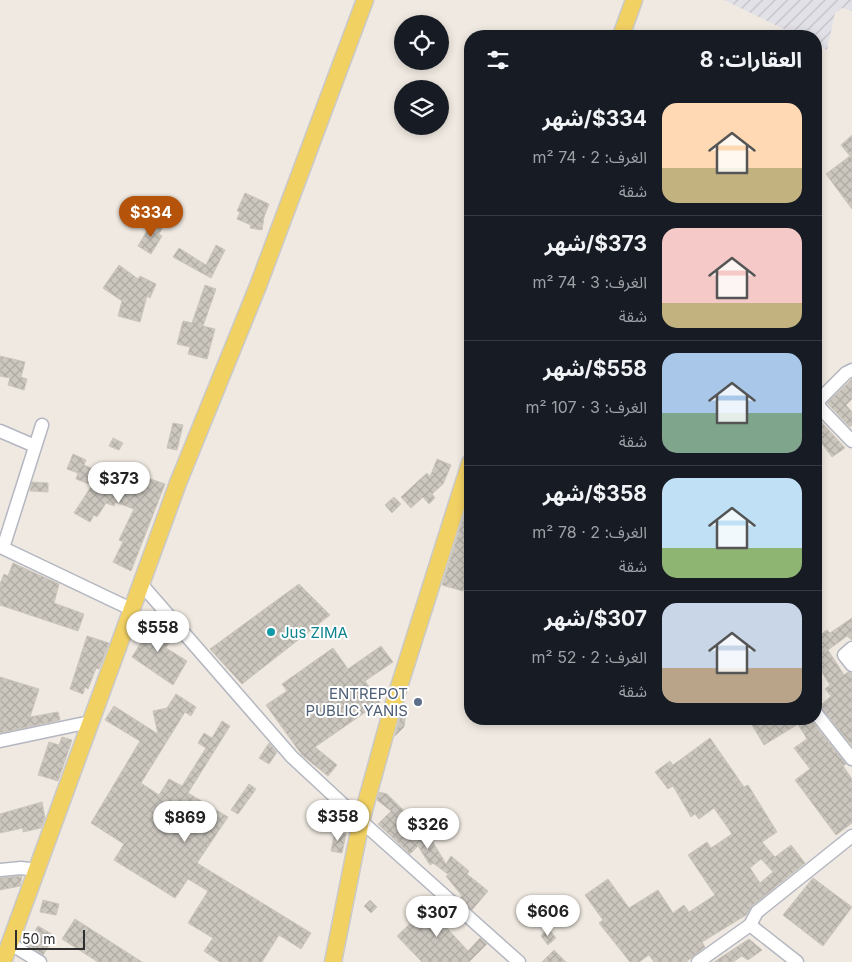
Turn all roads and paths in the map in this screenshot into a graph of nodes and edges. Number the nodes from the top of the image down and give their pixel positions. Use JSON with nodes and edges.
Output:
{"nodes":[{"id":1,"x":365,"y":0,"type":"edge"},
{"id":2,"x":634,"y":0,"type":"edge"},
{"id":3,"x":623,"y":30,"type":"edge"},
{"id":4,"x":852,"y":370,"type":"edge"},
{"id":5,"x":822,"y":397,"type":"edge"},
{"id":6,"x":822,"y":410,"type":"edge"},
{"id":7,"x":42,"y":425,"type":"dead end"},
{"id":8,"x":0,"y":431,"type":"edge"},
{"id":9,"x":852,"y":441,"type":"edge"},
{"id":10,"x":35,"y":446,"type":"junction"},
{"id":11,"x":464,"y":483,"type":"edge"},
{"id":12,"x":1,"y":552,"type":"edge"},
{"id":13,"x":142,"y":585,"type":"junction"},
{"id":14,"x":133,"y":610,"type":"junction"},
{"id":15,"x":852,"y":648,"type":"edge"},
{"id":16,"x":852,"y":665,"type":"edge"},
{"id":17,"x":822,"y":721,"type":"edge"},
{"id":18,"x":90,"y":722,"type":"junction"},
{"id":19,"x":0,"y":742,"type":"edge"},
{"id":20,"x":852,"y":759,"type":"edge"},
{"id":21,"x":361,"y":821,"type":"junction"},
{"id":22,"x":852,"y":836,"type":"edge"},
{"id":23,"x":0,"y":870,"type":"edge"},
{"id":24,"x":38,"y":870,"type":"junction"},
{"id":25,"x":750,"y":925,"type":"junction"},
{"id":26,"x":5,"y":952,"type":"edge"},
{"id":27,"x":40,"y":962,"type":"edge"},
{"id":28,"x":333,"y":962,"type":"edge"},
{"id":29,"x":519,"y":962,"type":"edge"},
{"id":30,"x":698,"y":962,"type":"edge"},
{"id":31,"x":797,"y":962,"type":"edge"}],
"edges":[{"from":1,"to":13,"type":"main road"},
{"from":2,"to":3,"type":"main road"},
{"from":4,"to":5,"type":"street"},
{"from":6,"to":9,"type":"street"},
{"from":7,"to":10,"type":"street"},
{"from":8,"to":10,"type":"street"},
{"from":10,"to":12,"type":"street"},
{"from":11,"to":21,"type":"main road"},
{"from":12,"to":14,"type":"street"},
{"from":13,"to":14,"type":"main road"},
{"from":13,"to":21,"type":"street"},
{"from":14,"to":18,"type":"main road"},
{"from":15,"to":16,"type":"street"},
{"from":17,"to":20,"type":"street"},
{"from":18,"to":19,"type":"street"},
{"from":18,"to":24,"type":"main road"},
{"from":21,"to":28,"type":"main road"},
{"from":21,"to":29,"type":"street"},
{"from":22,"to":25,"type":"street"},
{"from":23,"to":24,"type":"street"},
{"from":24,"to":26,"type":"main road"},
{"from":25,"to":30,"type":"street"},
{"from":25,"to":31,"type":"street"},
{"from":26,"to":27,"type":"street"}]}
